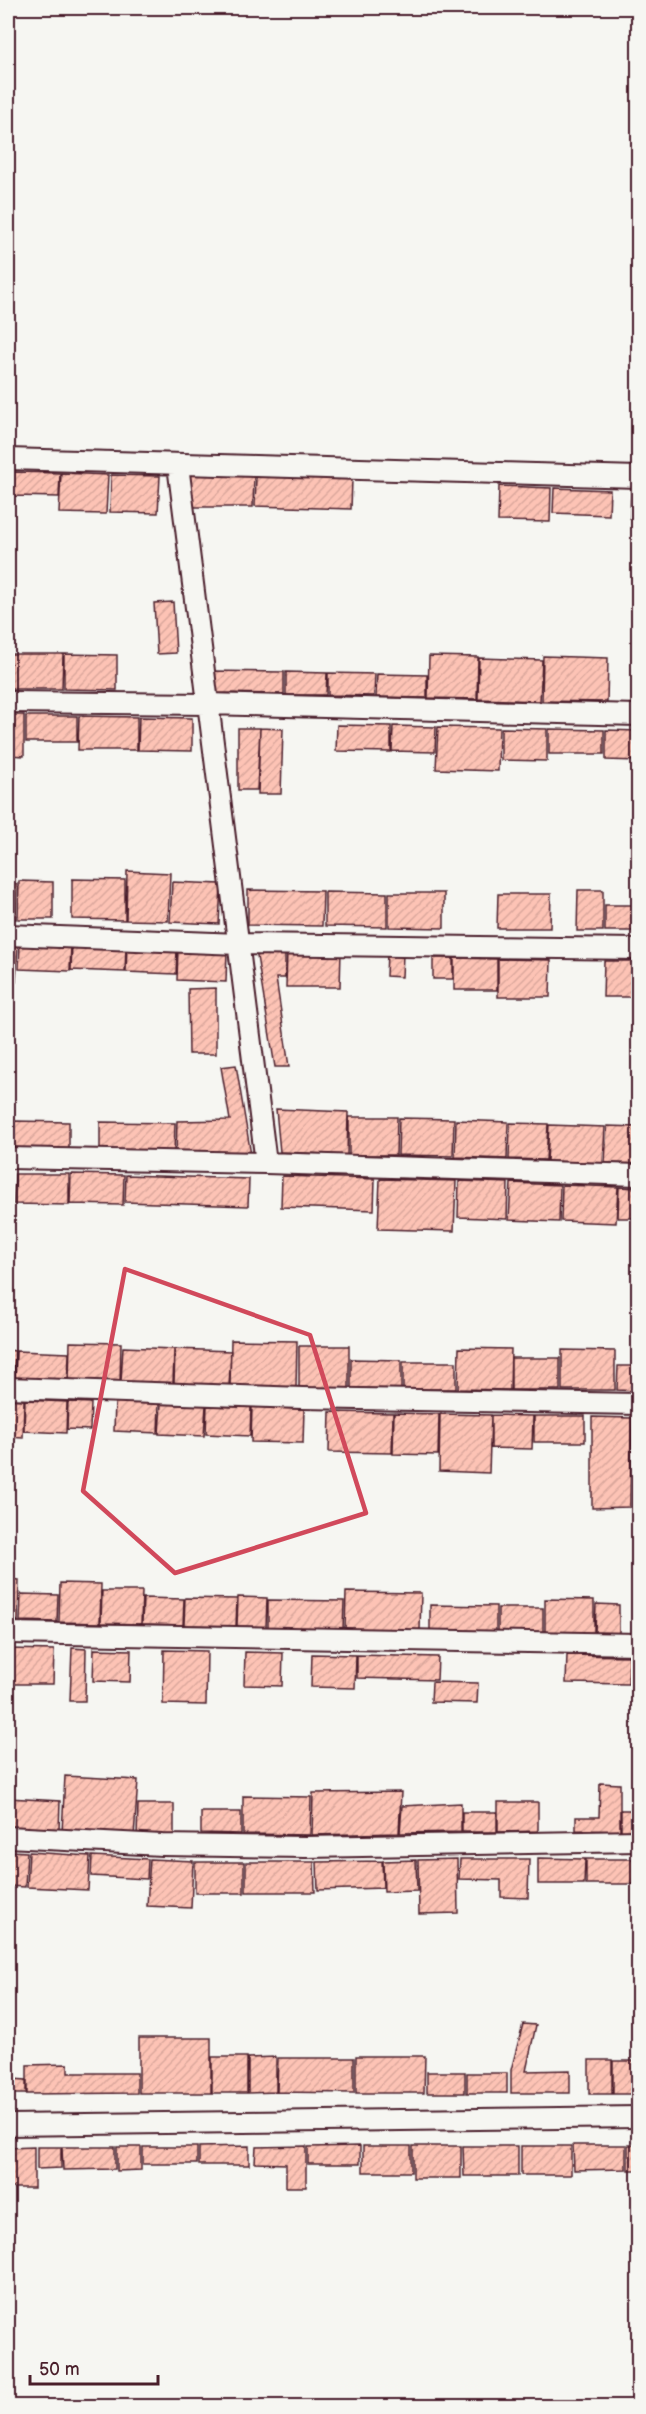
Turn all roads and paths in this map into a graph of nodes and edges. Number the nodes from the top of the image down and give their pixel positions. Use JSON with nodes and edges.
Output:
{"nodes":[{"id":1,"x":8,"y":459,"type":"edge"},
{"id":2,"x":178,"y":465,"type":"junction"},
{"id":3,"x":639,"y":477,"type":"edge"},
{"id":4,"x":8,"y":702,"type":"edge"},
{"id":5,"x":208,"y":704,"type":"junction"},
{"id":6,"x":639,"y":715,"type":"edge"},
{"id":7,"x":8,"y":935,"type":"edge"},
{"id":8,"x":239,"y":944,"type":"junction"},
{"id":9,"x":639,"y":948,"type":"edge"},
{"id":10,"x":8,"y":1158,"type":"edge"},
{"id":11,"x":266,"y":1163,"type":"junction"},
{"id":12,"x":639,"y":1175,"type":"edge"},
{"id":13,"x":8,"y":1388,"type":"edge"},
{"id":14,"x":639,"y":1404,"type":"edge"},
{"id":15,"x":8,"y":1633,"type":"edge"},
{"id":16,"x":639,"y":1644,"type":"edge"},
{"id":17,"x":8,"y":1837,"type":"edge"},
{"id":18,"x":639,"y":1841,"type":"edge"},
{"id":19,"x":639,"y":2117,"type":"edge"},
{"id":20,"x":8,"y":2125,"type":"edge"}],
"edges":[{"from":1,"to":2,"type":"street"},
{"from":2,"to":3,"type":"street"},
{"from":2,"to":5,"type":"street"},
{"from":4,"to":5,"type":"street"},
{"from":5,"to":6,"type":"street"},
{"from":5,"to":8,"type":"street"},
{"from":7,"to":8,"type":"street"},
{"from":8,"to":9,"type":"street"},
{"from":8,"to":11,"type":"street"},
{"from":10,"to":11,"type":"street"},
{"from":11,"to":12,"type":"street"},
{"from":13,"to":14,"type":"street"},
{"from":15,"to":16,"type":"street"},
{"from":17,"to":18,"type":"street"},
{"from":19,"to":20,"type":"street"}]}
